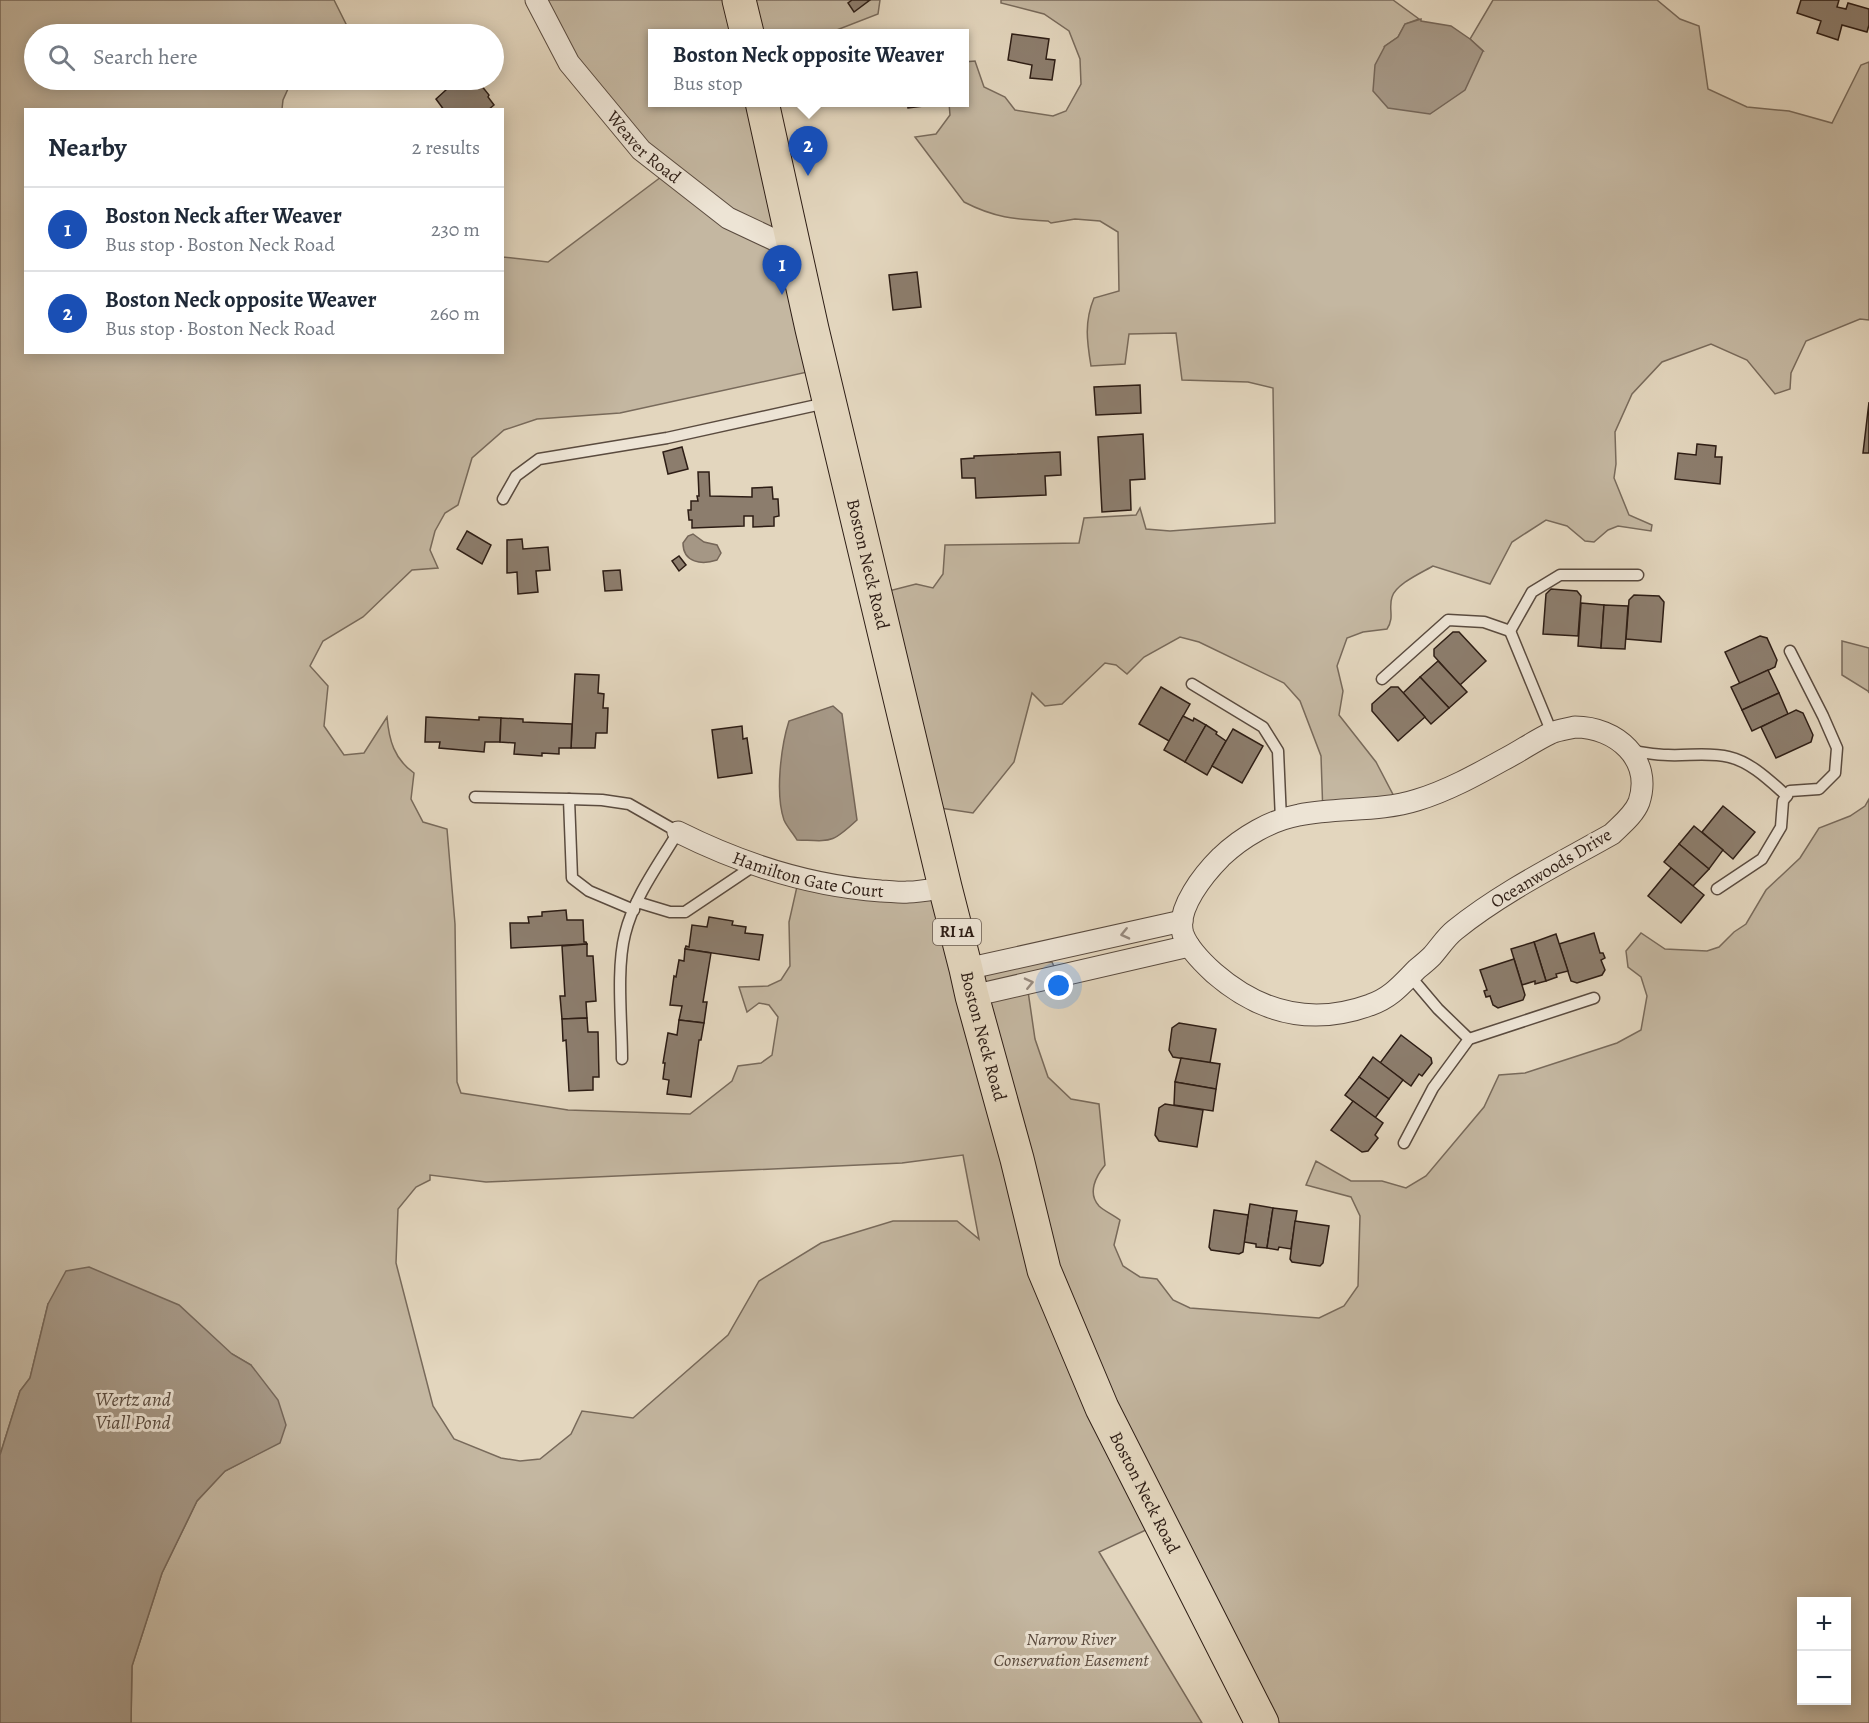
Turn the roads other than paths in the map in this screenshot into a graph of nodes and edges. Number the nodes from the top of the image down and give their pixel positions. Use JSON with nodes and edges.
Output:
{"nodes":[{"id":1,"x":536,"y":0,"type":"edge"},
{"id":2,"x":739,"y":0,"type":"edge"},
{"id":3,"x":746,"y":29,"type":"edge"},
{"id":4,"x":763,"y":107,"type":"edge"},
{"id":5,"x":796,"y":250,"type":"junction"},
{"id":6,"x":830,"y":403,"type":"junction"},
{"id":7,"x":503,"y":499,"type":"dead end"},
{"id":8,"x":1638,"y":575,"type":"dead end"},
{"id":9,"x":1510,"y":631,"type":"junction"},
{"id":10,"x":1790,"y":651,"type":"dead end"},
{"id":11,"x":1382,"y":679,"type":"dead end"},
{"id":12,"x":1192,"y":684,"type":"dead end"},
{"id":13,"x":1552,"y":733,"type":"junction"},
{"id":14,"x":1630,"y":751,"type":"junction"},
{"id":15,"x":1787,"y":796,"type":"junction"},
{"id":16,"x":475,"y":797,"type":"dead end"},
{"id":17,"x":569,"y":799,"type":"junction"},
{"id":18,"x":1281,"y":820,"type":"junction"},
{"id":19,"x":678,"y":832,"type":"junction"},
{"id":20,"x":755,"y":865,"type":"junction"},
{"id":21,"x":945,"y":887,"type":"junction"},
{"id":22,"x":1717,"y":889,"type":"dead end"},
{"id":23,"x":635,"y":906,"type":"junction"},
{"id":24,"x":1182,"y":921,"type":"junction"},
{"id":25,"x":1189,"y":945,"type":"junction"},
{"id":26,"x":1051,"y":951,"type":"junction"},
{"id":27,"x":1057,"y":976,"type":"junction"},
{"id":28,"x":1410,"y":976,"type":"junction"},
{"id":29,"x":969,"y":983,"type":"junction"},
{"id":30,"x":1594,"y":998,"type":"dead end"},
{"id":31,"x":1469,"y":1039,"type":"junction"},
{"id":32,"x":622,"y":1059,"type":"dead end"},
{"id":33,"x":1404,"y":1143,"type":"dead end"},
{"id":34,"x":1262,"y":1723,"type":"edge"}],
"edges":[{"from":1,"to":5,"type":"street","name":"Weaver Road"},
{"from":2,"to":3,"type":"main road"},
{"from":4,"to":5,"type":"main road","name":"Boston Neck Road","number":"RI 1A"},
{"from":5,"to":6,"type":"main road","name":"Boston Neck Road","number":"RI 1A"},
{"from":6,"to":7,"type":"lane"},
{"from":6,"to":21,"type":"main road","name":"Boston Neck Road","number":"RI 1A"},
{"from":8,"to":9,"type":"lane"},
{"from":9,"to":11,"type":"lane"},
{"from":9,"to":13,"type":"lane"},
{"from":10,"to":15,"type":"lane"},
{"from":12,"to":18,"type":"lane"},
{"from":13,"to":14,"type":"street"},
{"from":13,"to":18,"type":"street"},
{"from":14,"to":15,"type":"lane"},
{"from":14,"to":28,"type":"street","name":"Oceanwoods Drive"},
{"from":15,"to":22,"type":"lane"},
{"from":16,"to":17,"type":"lane"},
{"from":17,"to":19,"type":"lane"},
{"from":17,"to":23,"type":"lane"},
{"from":18,"to":24,"type":"street"},
{"from":19,"to":20,"type":"street","name":"Hamilton Gate Court"},
{"from":19,"to":23,"type":"lane"},
{"from":20,"to":21,"type":"street","name":"Hamilton Gate Court"},
{"from":20,"to":23,"type":"lane"},
{"from":21,"to":29,"type":"main road","name":"Boston Neck Road","number":"RI 1A"},
{"from":23,"to":32,"type":"lane"},
{"from":24,"to":25,"type":"street","name":"Oceanwoods Drive"},
{"from":24,"to":26,"type":"street","one_way":true},
{"from":25,"to":27,"type":"street"},
{"from":25,"to":28,"type":"street","name":"Oceanwoods Drive"},
{"from":26,"to":27,"type":"street"},
{"from":26,"to":29,"type":"street"},
{"from":29,"to":27,"type":"street","one_way":true},
{"from":28,"to":31,"type":"lane"},
{"from":29,"to":34,"type":"main road","name":"Boston Neck Road","number":"RI 1A"},
{"from":30,"to":31,"type":"lane"},
{"from":31,"to":33,"type":"lane"}]}
